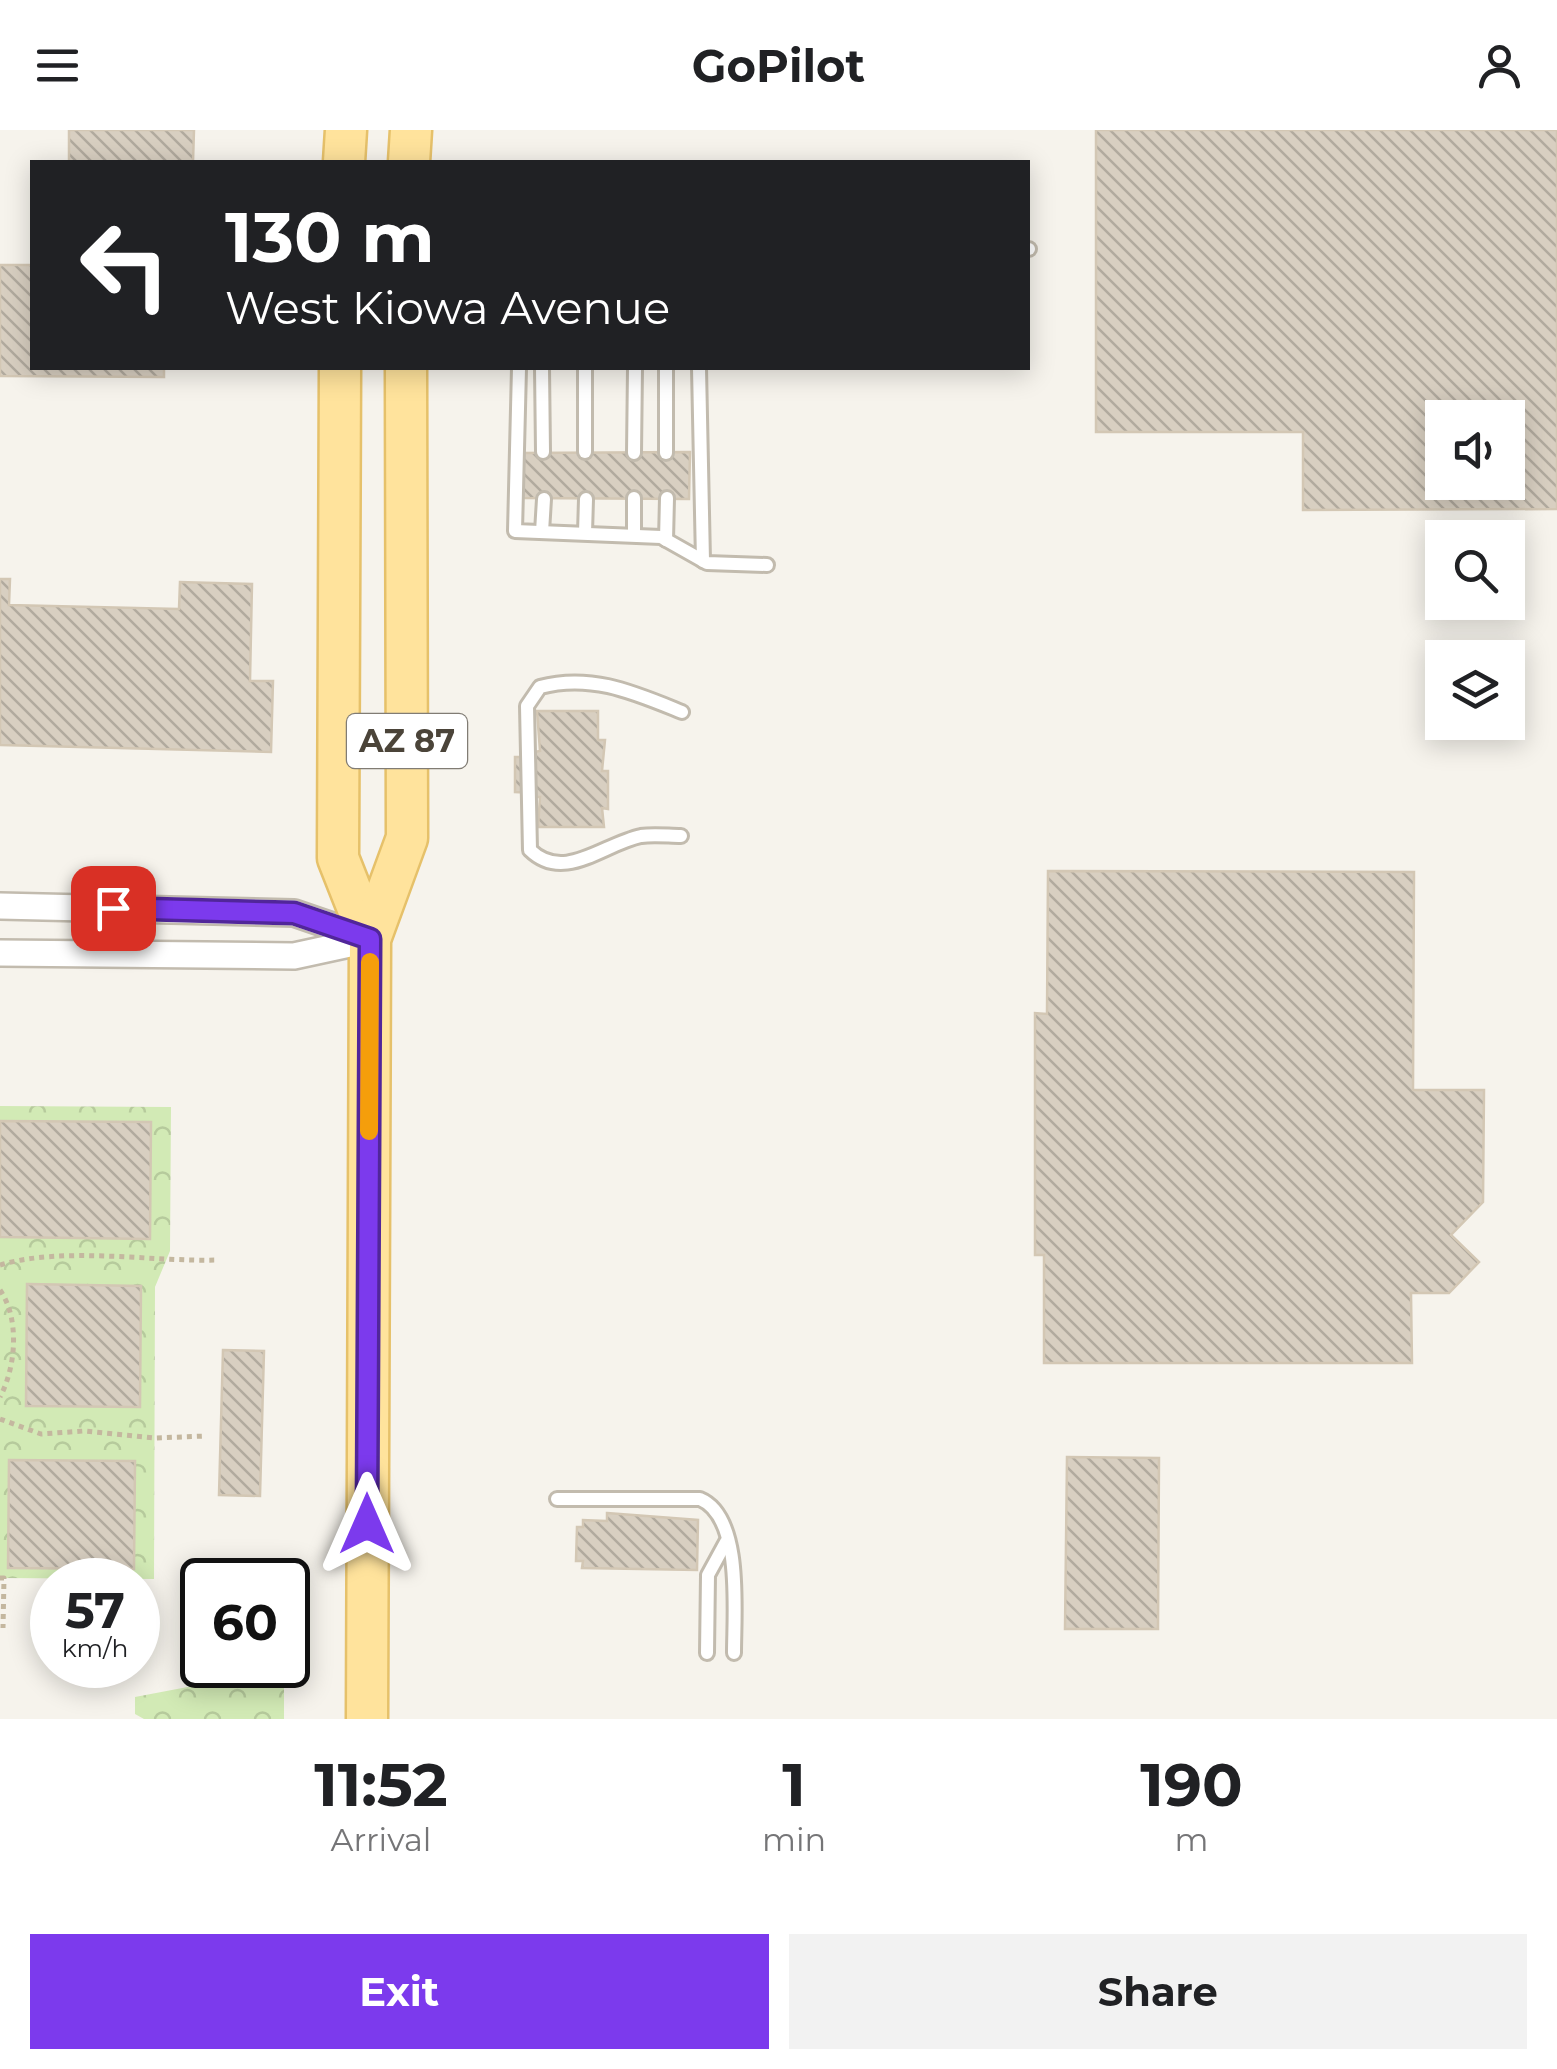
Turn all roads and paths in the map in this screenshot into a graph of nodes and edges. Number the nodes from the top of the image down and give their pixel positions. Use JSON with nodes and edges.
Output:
{"nodes":[{"id":1,"x":346,"y":130,"type":"edge"},
{"id":2,"x":411,"y":130,"type":"edge"},
{"id":3,"x":344,"y":160,"type":"edge"},
{"id":4,"x":409,"y":160,"type":"edge"},
{"id":5,"x":340,"y":370,"type":"edge"},
{"id":6,"x":406,"y":370,"type":"edge"},
{"id":7,"x":519,"y":370,"type":"edge"},
{"id":8,"x":542,"y":370,"type":"edge"},
{"id":9,"x":585,"y":370,"type":"edge"},
{"id":10,"x":635,"y":370,"type":"edge"},
{"id":11,"x":666,"y":370,"type":"edge"},
{"id":12,"x":699,"y":370,"type":"edge"},
{"id":13,"x":542,"y":452,"type":"dead end"},
{"id":14,"x":585,"y":452,"type":"dead end"},
{"id":15,"x":634,"y":452,"type":"dead end"},
{"id":16,"x":666,"y":453,"type":"dead end"},
{"id":17,"x":544,"y":498,"type":"dead end"},
{"id":18,"x":586,"y":498,"type":"dead end"},
{"id":19,"x":634,"y":498,"type":"dead end"},
{"id":20,"x":666,"y":498,"type":"dead end"},
{"id":21,"x":542,"y":532,"type":"junction"},
{"id":22,"x":584,"y":533,"type":"junction"},
{"id":23,"x":634,"y":535,"type":"junction"},
{"id":24,"x":666,"y":540,"type":"junction"},
{"id":25,"x":703,"y":561,"type":"junction"},
{"id":26,"x":767,"y":566,"type":"dead end"},
{"id":27,"x":682,"y":712,"type":"dead end"},
{"id":28,"x":681,"y":836,"type":"dead end"},
{"id":29,"x":0,"y":906,"type":"edge"},
{"id":30,"x":370,"y":939,"type":"junction"},
{"id":31,"x":0,"y":952,"type":"edge"},
{"id":32,"x":218,"y":1260,"type":"dead end"},
{"id":33,"x":0,"y":1265,"type":"edge"},
{"id":34,"x":0,"y":1290,"type":"edge"},
{"id":35,"x":0,"y":1342,"type":"edge"},
{"id":36,"x":12,"y":1342,"type":"junction"},
{"id":37,"x":0,"y":1397,"type":"edge"},
{"id":38,"x":0,"y":1420,"type":"edge"},
{"id":39,"x":206,"y":1436,"type":"dead end"},
{"id":40,"x":557,"y":1498,"type":"dead end"},
{"id":41,"x":726,"y":1542,"type":"junction"},
{"id":42,"x":0,"y":1578,"type":"edge"},
{"id":43,"x":3,"y":1628,"type":"dead end"},
{"id":44,"x":707,"y":1653,"type":"dead end"},
{"id":45,"x":734,"y":1654,"type":"dead end"},
{"id":46,"x":366,"y":1719,"type":"edge"}],
"edges":[{"from":1,"to":3,"type":"main road"},
{"from":2,"to":4,"type":"main road"},
{"from":5,"to":30,"type":"main road","number":"AZ 87"},
{"from":6,"to":30,"type":"main road","number":"AZ 87"},
{"from":7,"to":21,"type":"lane"},
{"from":8,"to":13,"type":"lane"},
{"from":9,"to":14,"type":"lane"},
{"from":10,"to":15,"type":"lane"},
{"from":11,"to":16,"type":"lane"},
{"from":12,"to":25,"type":"lane"},
{"from":17,"to":21,"type":"lane"},
{"from":18,"to":22,"type":"lane"},
{"from":19,"to":23,"type":"lane"},
{"from":20,"to":24,"type":"lane"},
{"from":21,"to":22,"type":"lane"},
{"from":22,"to":23,"type":"lane"},
{"from":23,"to":24,"type":"lane"},
{"from":24,"to":25,"type":"lane"},
{"from":25,"to":26,"type":"lane"},
{"from":27,"to":28,"type":"lane"},
{"from":29,"to":30,"type":"street"},
{"from":30,"to":31,"type":"street"},
{"from":30,"to":46,"type":"main road","number":"AZ 87"},
{"from":32,"to":33,"type":"path"},
{"from":34,"to":36,"type":"path"},
{"from":35,"to":36,"type":"path"},
{"from":36,"to":37,"type":"path"},
{"from":38,"to":39,"type":"path"},
{"from":40,"to":41,"type":"lane"},
{"from":41,"to":44,"type":"lane"},
{"from":41,"to":45,"type":"lane"},
{"from":42,"to":43,"type":"path"}]}
